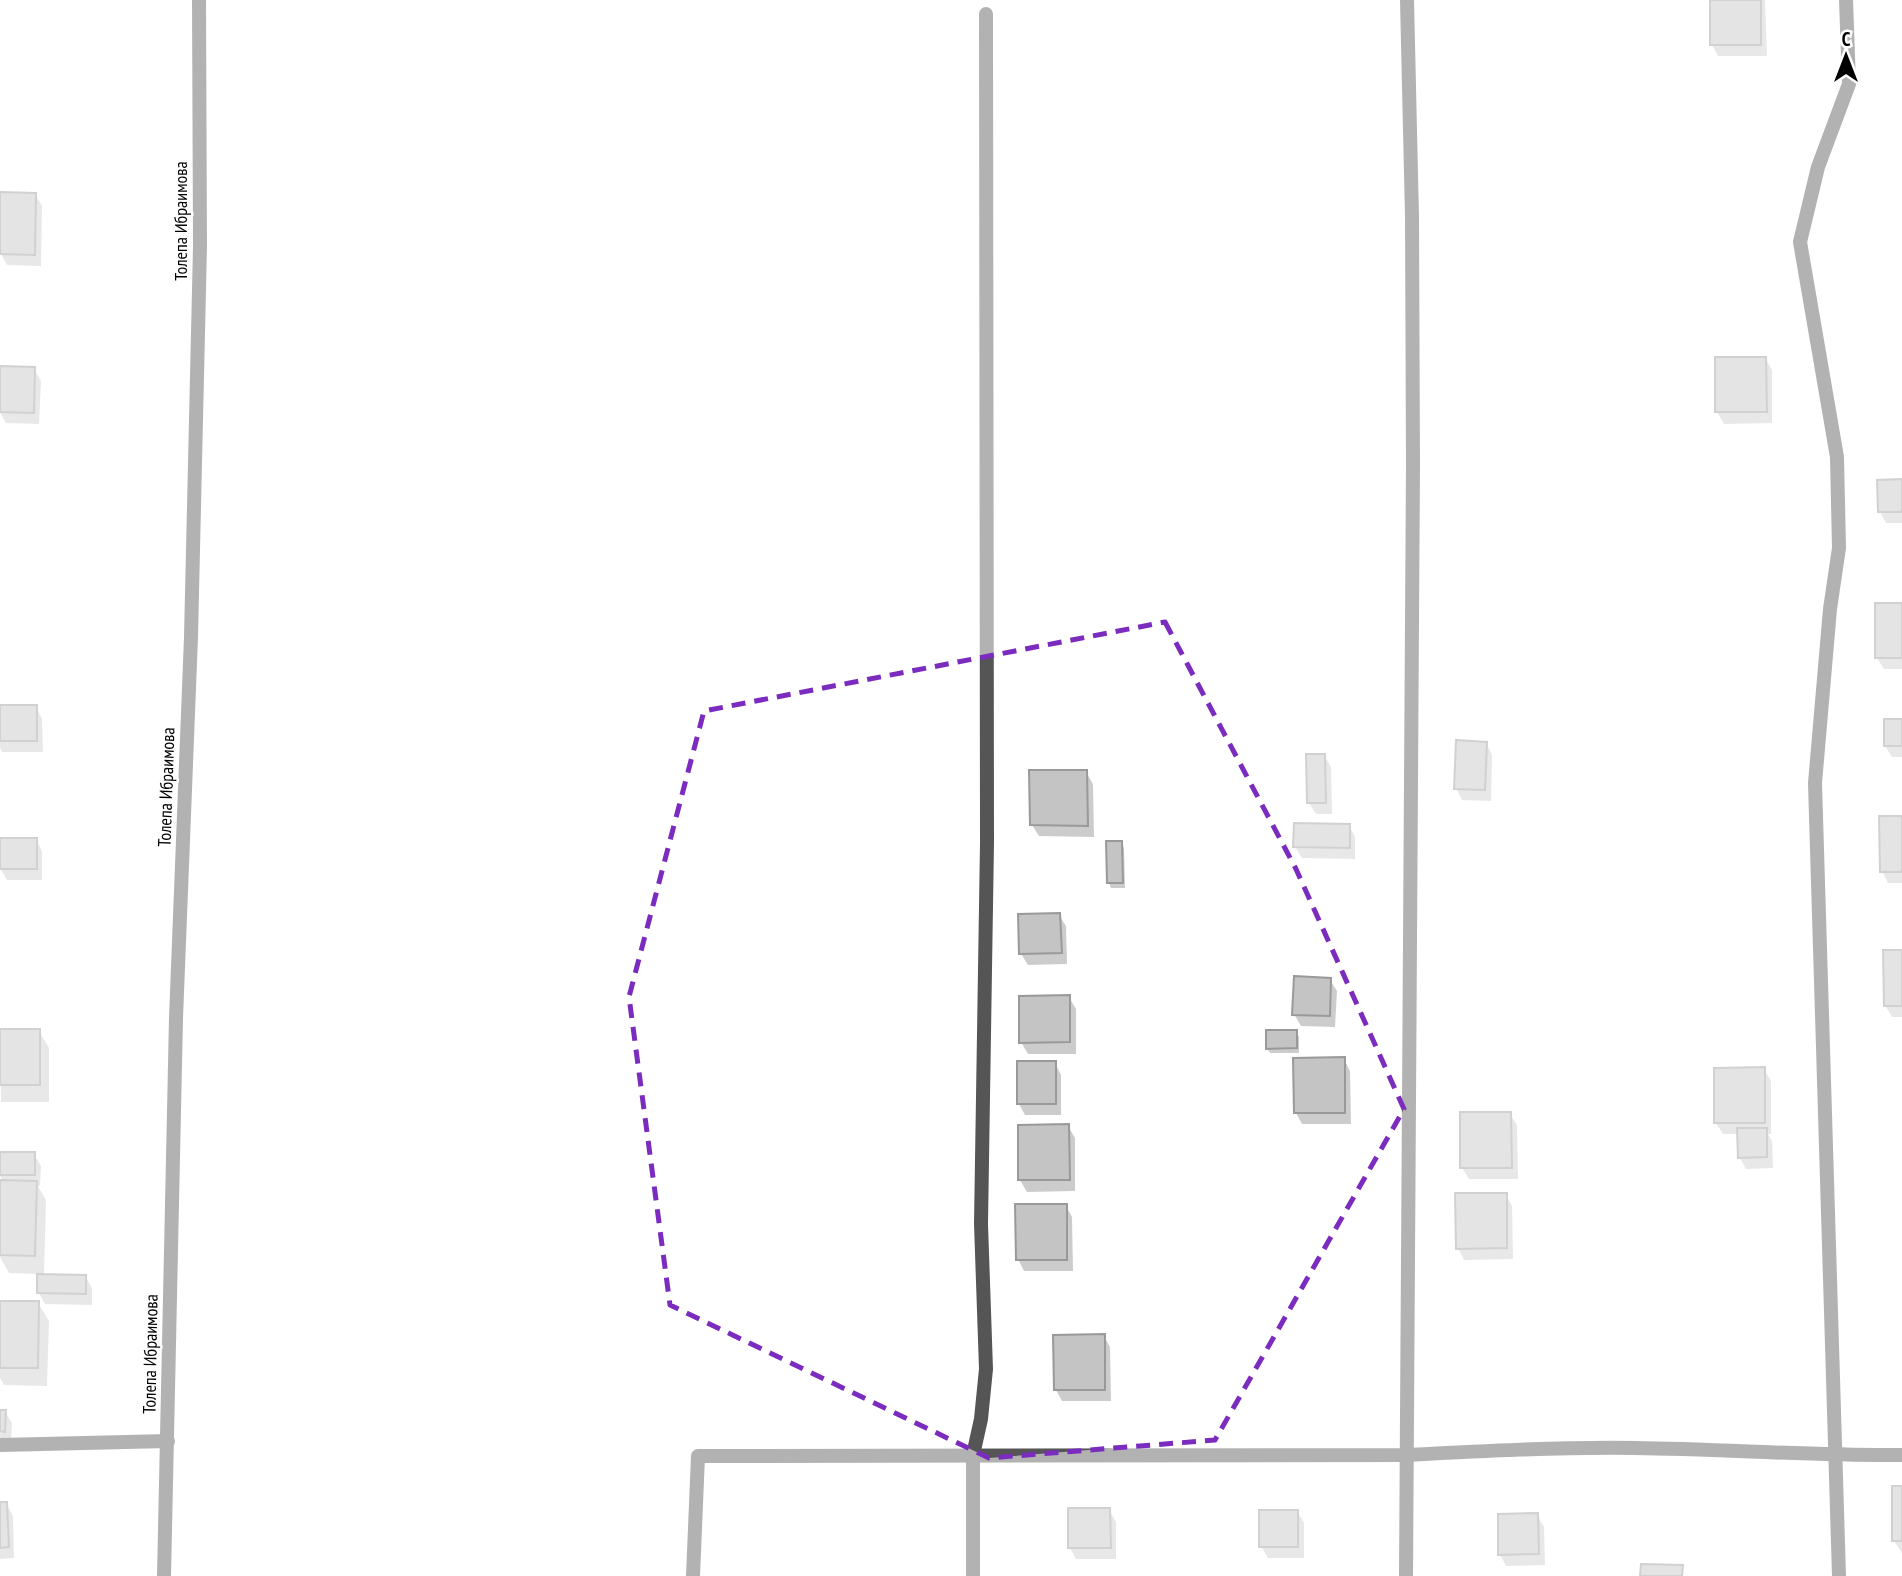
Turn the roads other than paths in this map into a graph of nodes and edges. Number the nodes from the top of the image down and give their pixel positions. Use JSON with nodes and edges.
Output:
{"nodes":[{"id":1,"x":199,"y":0,"type":"edge"},
{"id":2,"x":1407,"y":0,"type":"edge"},
{"id":3,"x":1846,"y":0,"type":"edge"},
{"id":4,"x":986,"y":14,"type":"dead end"},
{"id":5,"x":168,"y":1441,"type":"junction"},
{"id":6,"x":0,"y":1446,"type":"edge"},
{"id":7,"x":973,"y":1455,"type":"junction"},
{"id":8,"x":1406,"y":1455,"type":"junction"},
{"id":9,"x":1902,"y":1455,"type":"edge"},
{"id":10,"x":1836,"y":1456,"type":"junction"},
{"id":11,"x":164,"y":1576,"type":"edge"},
{"id":12,"x":693,"y":1576,"type":"edge"},
{"id":13,"x":973,"y":1576,"type":"edge"},
{"id":14,"x":1406,"y":1576,"type":"edge"},
{"id":15,"x":1839,"y":1576,"type":"edge"}],
"edges":[{"from":1,"to":5,"type":"street","name":"Толепа Ибраимова"},
{"from":2,"to":8,"type":"street"},
{"from":3,"to":10,"type":"street"},
{"from":4,"to":7,"type":"street"},
{"from":5,"to":6,"type":"street"},
{"from":5,"to":11,"type":"street","name":"Толепа Ибраимова"},
{"from":7,"to":8,"type":"street"},
{"from":7,"to":12,"type":"street"},
{"from":7,"to":13,"type":"street"},
{"from":8,"to":10,"type":"street"},
{"from":8,"to":14,"type":"street"},
{"from":9,"to":10,"type":"street"},
{"from":10,"to":15,"type":"street"}]}
